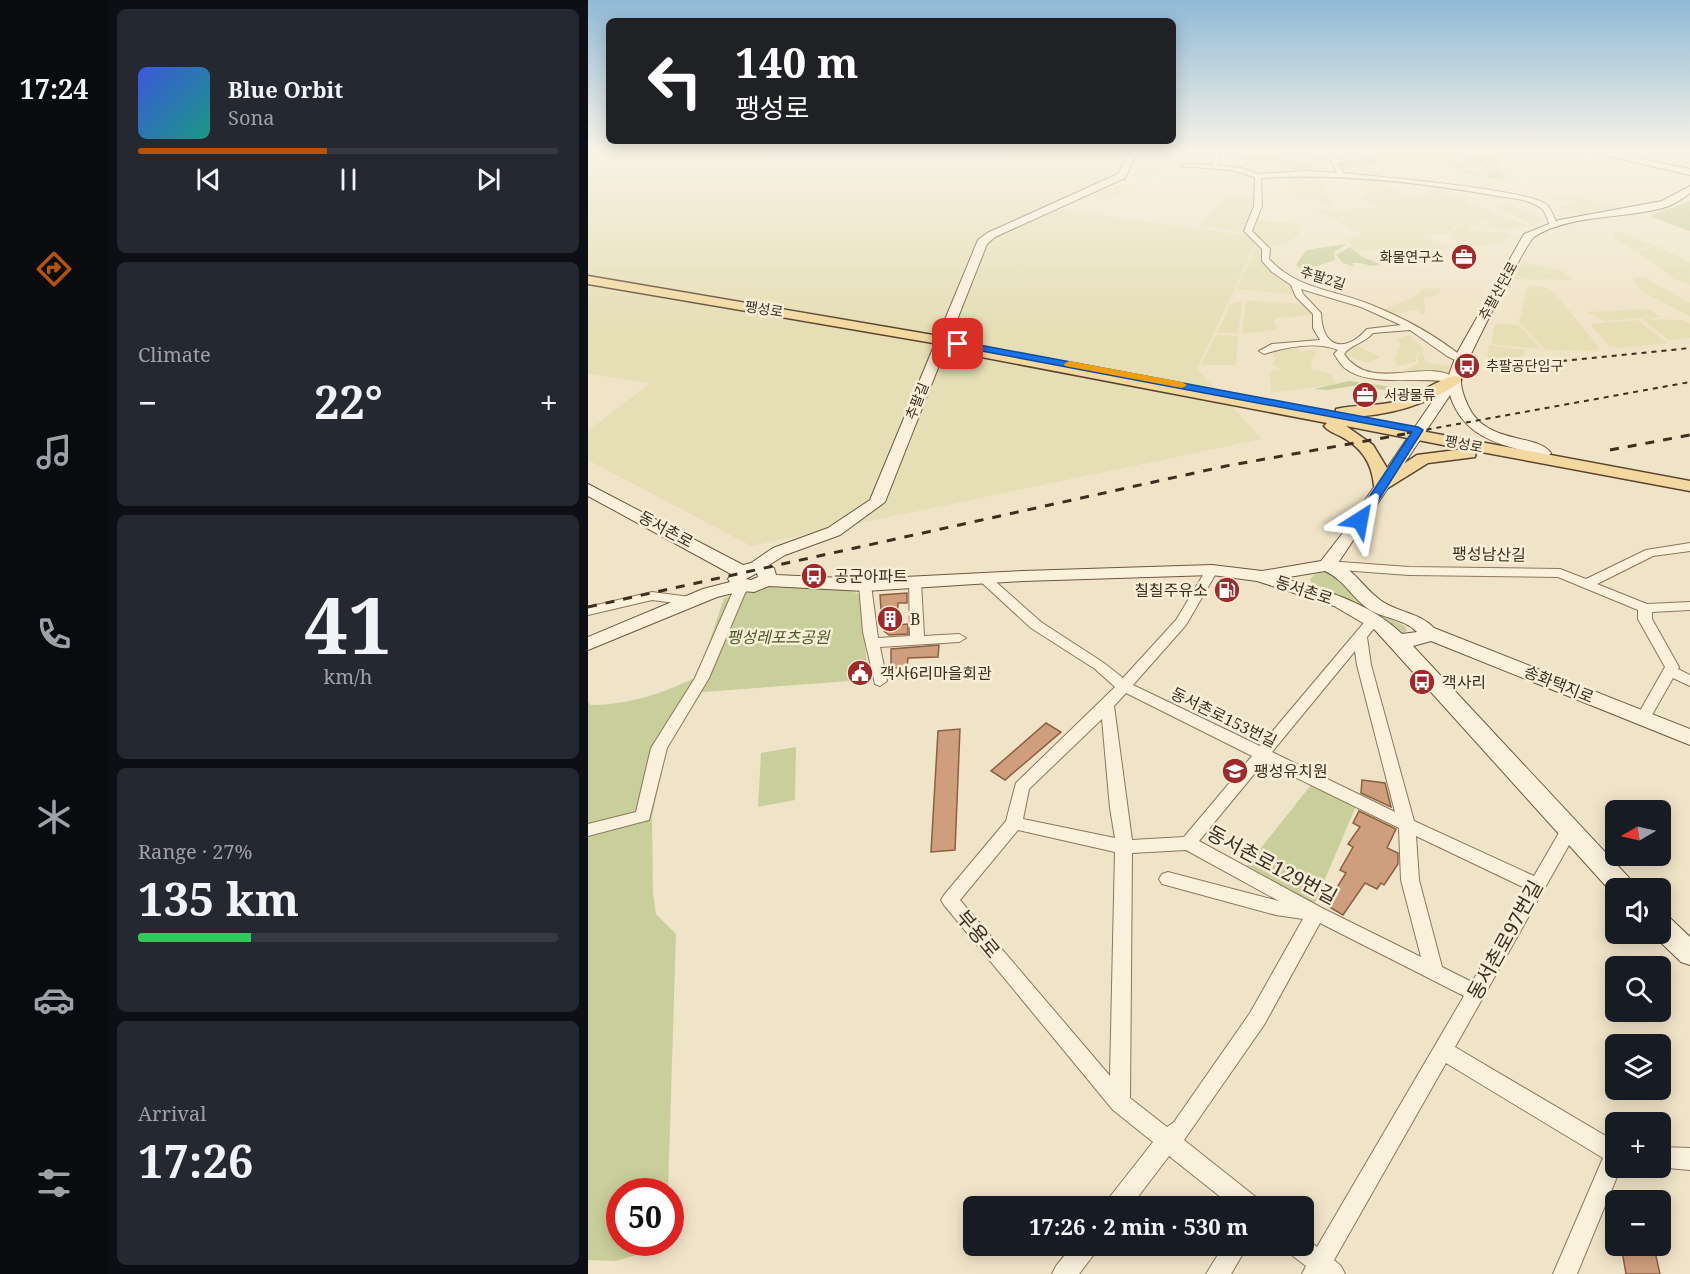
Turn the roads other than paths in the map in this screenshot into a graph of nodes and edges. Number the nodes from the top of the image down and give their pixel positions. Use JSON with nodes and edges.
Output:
{"nodes":[{"id":1,"x":1050,"y":208,"type":"edge"},
{"id":2,"x":1257,"y":208,"type":"edge"},
{"id":3,"x":1546,"y":208,"type":"edge"},
{"id":4,"x":1643,"y":208,"type":"edge"},
{"id":5,"x":1554,"y":226,"type":"junction"},
{"id":6,"x":588,"y":282,"type":"edge"},
{"id":7,"x":1295,"y":285,"type":"junction"},
{"id":8,"x":1412,"y":327,"type":"junction"},
{"id":9,"x":1326,"y":342,"type":"junction"},
{"id":10,"x":1345,"y":346,"type":"junction"},
{"id":11,"x":1264,"y":351,"type":"dead end"},
{"id":12,"x":1461,"y":360,"type":"junction"},
{"id":13,"x":1454,"y":380,"type":"junction"},
{"id":14,"x":1313,"y":412,"type":"junction"},
{"id":15,"x":1417,"y":432,"type":"junction"},
{"id":16,"x":1545,"y":456,"type":"junction"},
{"id":17,"x":1690,"y":479,"type":"edge"},
{"id":18,"x":1383,"y":486,"type":"junction"},
{"id":19,"x":1690,"y":486,"type":"edge"},
{"id":20,"x":588,"y":489,"type":"edge"},
{"id":21,"x":1690,"y":547,"type":"edge"},
{"id":22,"x":1327,"y":565,"type":"junction"},
{"id":23,"x":1212,"y":570,"type":"junction"},
{"id":24,"x":1259,"y":576,"type":"junction"},
{"id":25,"x":750,"y":578,"type":"junction"},
{"id":26,"x":984,"y":578,"type":"junction"},
{"id":27,"x":915,"y":582,"type":"junction"},
{"id":28,"x":865,"y":585,"type":"junction"},
{"id":29,"x":1587,"y":585,"type":"junction"},
{"id":30,"x":1316,"y":594,"type":"junction"},
{"id":31,"x":690,"y":601,"type":"junction"},
{"id":32,"x":1690,"y":606,"type":"edge"},
{"id":33,"x":1645,"y":608,"type":"junction"},
{"id":34,"x":588,"y":611,"type":"edge"},
{"id":35,"x":1373,"y":621,"type":"junction"},
{"id":36,"x":1427,"y":632,"type":"junction"},
{"id":37,"x":1360,"y":637,"type":"junction"},
{"id":38,"x":959,"y":638,"type":"dead end"},
{"id":39,"x":1395,"y":639,"type":"junction"},
{"id":40,"x":917,"y":640,"type":"junction"},
{"id":41,"x":873,"y":643,"type":"junction"},
{"id":42,"x":588,"y":644,"type":"edge"},
{"id":43,"x":1669,"y":671,"type":"junction"},
{"id":44,"x":880,"y":681,"type":"dead end"},
{"id":45,"x":1690,"y":681,"type":"edge"},
{"id":46,"x":1123,"y":686,"type":"junction"},
{"id":47,"x":1107,"y":705,"type":"junction"},
{"id":48,"x":1643,"y":718,"type":"junction"},
{"id":49,"x":1690,"y":736,"type":"edge"},
{"id":50,"x":1263,"y":756,"type":"junction"},
{"id":51,"x":1014,"y":823,"type":"junction"},
{"id":52,"x":1407,"y":825,"type":"junction"},
{"id":53,"x":588,"y":830,"type":"edge"},
{"id":54,"x":1569,"y":831,"type":"junction"},
{"id":55,"x":1188,"y":843,"type":"junction"},
{"id":56,"x":1124,"y":847,"type":"junction"},
{"id":57,"x":1614,"y":878,"type":"edge"},
{"id":58,"x":1168,"y":879,"type":"dead end"},
{"id":59,"x":1536,"y":885,"type":"junction"},
{"id":60,"x":1316,"y":913,"type":"junction"},
{"id":61,"x":1671,"y":936,"type":"edge"},
{"id":62,"x":1690,"y":954,"type":"edge"},
{"id":63,"x":1434,"y":971,"type":"junction"},
{"id":64,"x":1476,"y":993,"type":"junction"},
{"id":65,"x":1442,"y":1050,"type":"junction"},
{"id":66,"x":1120,"y":1103,"type":"junction"},
{"id":67,"x":1168,"y":1140,"type":"junction"},
{"id":68,"x":1605,"y":1147,"type":"edge"},
{"id":69,"x":1671,"y":1158,"type":"edge"},
{"id":70,"x":1690,"y":1159,"type":"edge"},
{"id":71,"x":1606,"y":1178,"type":"edge"},
{"id":72,"x":1125,"y":1196,"type":"edge"},
{"id":73,"x":1237,"y":1196,"type":"edge"},
{"id":74,"x":1078,"y":1256,"type":"edge"},
{"id":75,"x":1230,"y":1256,"type":"edge"},
{"id":76,"x":1308,"y":1256,"type":"edge"},
{"id":77,"x":1322,"y":1271,"type":"edge"},
{"id":78,"x":1064,"y":1274,"type":"edge"},
{"id":79,"x":1218,"y":1274,"type":"edge"},
{"id":80,"x":1565,"y":1274,"type":"edge"}],
"edges":[{"from":1,"to":25,"type":"street","name":"추팔길"},
{"from":2,"to":7,"type":"street","name":"추팔2길"},
{"from":3,"to":5,"type":"street"},
{"from":4,"to":5,"type":"street","name":"추팔산단로"},
{"from":5,"to":12,"type":"street","name":"추팔산단로"},
{"from":6,"to":14,"type":"main road","name":"팽성로","bridge":true},
{"from":7,"to":8,"type":"street","name":"추팔2길"},
{"from":7,"to":9,"type":"street"},
{"from":8,"to":10,"type":"street"},
{"from":8,"to":12,"type":"street","name":"추팔2길"},
{"from":9,"to":10,"type":"street"},
{"from":9,"to":11,"type":"street"},
{"from":10,"to":13,"type":"street"},
{"from":12,"to":13,"type":"street","name":"추팔산단로"},
{"from":13,"to":14,"type":"main road"},
{"from":13,"to":15,"type":"street","name":"추팔산단로"},
{"from":13,"to":16,"type":"street"},
{"from":14,"to":15,"type":"main road","name":"팽성로"},
{"from":14,"to":18,"type":"main road"},
{"from":15,"to":16,"type":"main road","name":"팽성로"},
{"from":15,"to":18,"type":"street"},
{"from":16,"to":17,"type":"main road","name":"팽성로"},
{"from":16,"to":18,"type":"main road"},
{"from":16,"to":19,"type":"main road","name":"팽성로"},
{"from":18,"to":22,"type":"street"},
{"from":20,"to":25,"type":"street","name":"동서촌로"},
{"from":21,"to":29,"type":"street"},
{"from":22,"to":24,"type":"street"},
{"from":22,"to":29,"type":"street","name":"팽성남산길"},
{"from":22,"to":30,"type":"street"},
{"from":22,"to":36,"type":"street","name":"송화택지로"},
{"from":23,"to":24,"type":"street","name":"동서촌로"},
{"from":23,"to":26,"type":"street","name":"동서촌로"},
{"from":23,"to":46,"type":"street"},
{"from":24,"to":30,"type":"street","name":"동서촌로"},
{"from":25,"to":28,"type":"street","name":"동서촌로"},
{"from":25,"to":31,"type":"street"},
{"from":25,"to":53,"type":"street"},
{"from":26,"to":27,"type":"street","name":"동서촌로"},
{"from":26,"to":46,"type":"street","name":"동서촌로153번길"},
{"from":27,"to":28,"type":"street","name":"동서촌로"},
{"from":27,"to":40,"type":"street"},
{"from":28,"to":41,"type":"street"},
{"from":29,"to":33,"type":"street","name":"팽성남산길"},
{"from":30,"to":35,"type":"street","name":"동서촌로"},
{"from":31,"to":34,"type":"street"},
{"from":31,"to":42,"type":"street"},
{"from":32,"to":33,"type":"street","name":"팽성남산길"},
{"from":33,"to":43,"type":"street"},
{"from":35,"to":37,"type":"street","name":"동서촌로129번길"},
{"from":35,"to":39,"type":"street","name":"동서촌로"},
{"from":36,"to":39,"type":"street"},
{"from":36,"to":48,"type":"street","name":"송화택지로"},
{"from":37,"to":50,"type":"street","name":"동서촌로129번길"},
{"from":37,"to":52,"type":"street"},
{"from":38,"to":40,"type":"street"},
{"from":39,"to":54,"type":"street","name":"동서촌로"},
{"from":40,"to":41,"type":"street"},
{"from":41,"to":44,"type":"street"},
{"from":43,"to":45,"type":"street"},
{"from":43,"to":48,"type":"street"},
{"from":46,"to":47,"type":"street"},
{"from":46,"to":50,"type":"street","name":"동서촌로153번길"},
{"from":47,"to":51,"type":"street"},
{"from":47,"to":56,"type":"street"},
{"from":48,"to":49,"type":"street","name":"송화택지로"},
{"from":50,"to":52,"type":"street","name":"동서촌로153번길"},
{"from":50,"to":55,"type":"street","name":"동서촌로129번길"},
{"from":51,"to":56,"type":"street"},
{"from":51,"to":66,"type":"street","name":"부용로"},
{"from":52,"to":59,"type":"street","name":"동서촌로153번길"},
{"from":52,"to":63,"type":"street"},
{"from":54,"to":57,"type":"street","name":"동서촌로"},
{"from":54,"to":59,"type":"street","name":"동서촌로97번길"},
{"from":55,"to":56,"type":"street"},
{"from":55,"to":60,"type":"street","name":"동서촌로129번길"},
{"from":56,"to":66,"type":"street"},
{"from":58,"to":60,"type":"street"},
{"from":59,"to":64,"type":"street","name":"동서촌로97번길"},
{"from":60,"to":63,"type":"street","name":"동서촌로129번길"},
{"from":60,"to":67,"type":"street"},
{"from":61,"to":62,"type":"street"},
{"from":63,"to":64,"type":"street","name":"동서촌로129번길"},
{"from":64,"to":65,"type":"street","name":"동서촌로97번길"},
{"from":65,"to":68,"type":"street"},
{"from":65,"to":77,"type":"street","name":"동서촌로97번길"},
{"from":66,"to":67,"type":"street","name":"부용로"},
{"from":67,"to":72,"type":"street"},
{"from":67,"to":73,"type":"street","name":"부용로"},
{"from":69,"to":70,"type":"street"},
{"from":71,"to":80,"type":"street"},
{"from":74,"to":78,"type":"street"},
{"from":75,"to":79,"type":"street"},
{"from":76,"to":77,"type":"street"}]}
